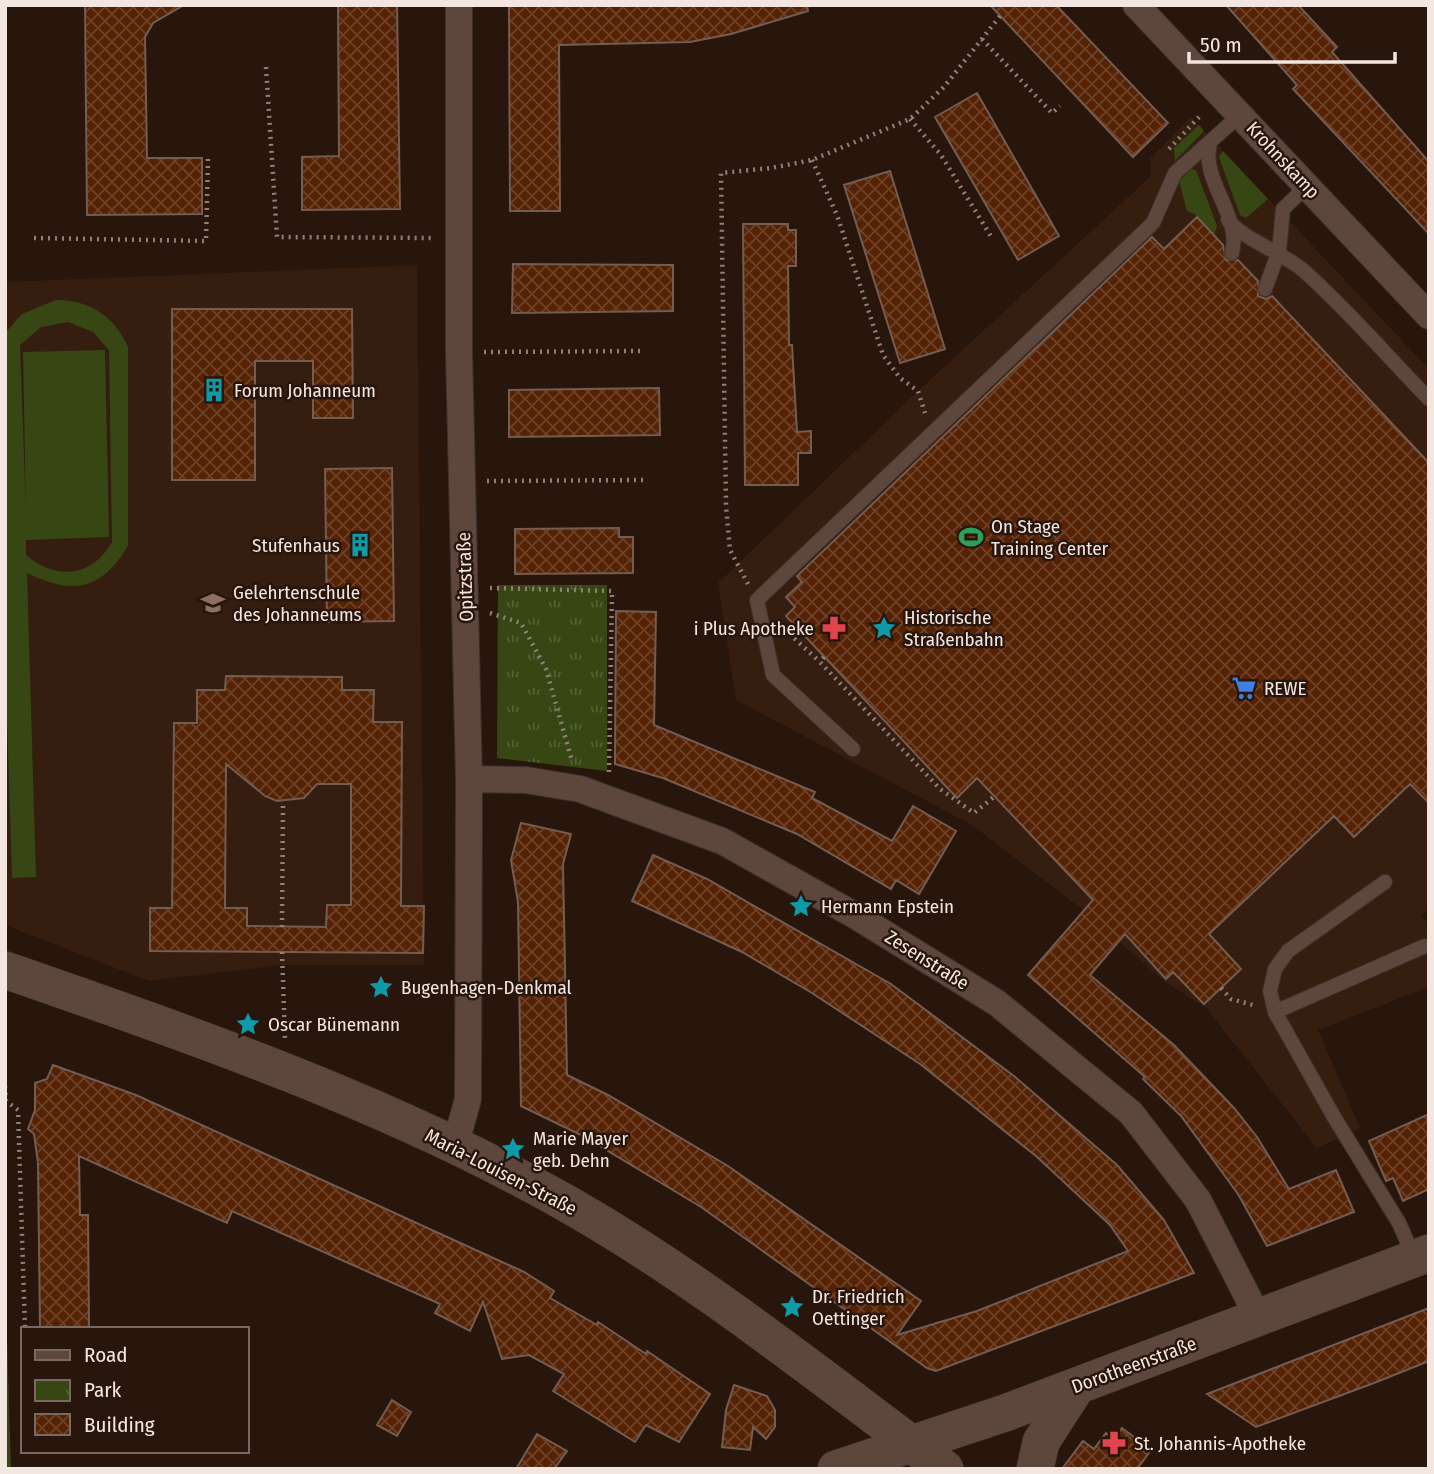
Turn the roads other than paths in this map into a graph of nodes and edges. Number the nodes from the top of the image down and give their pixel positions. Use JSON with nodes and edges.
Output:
{"nodes":[{"id":1,"x":459,"y":5,"type":"edge"},
{"id":2,"x":1136,"y":5,"type":"edge"},
{"id":3,"x":1240,"y":114,"type":"junction"},
{"id":4,"x":1210,"y":143,"type":"junction"},
{"id":5,"x":1307,"y":186,"type":"junction"},
{"id":6,"x":1228,"y":220,"type":"junction"},
{"id":7,"x":1279,"y":251,"type":"junction"},
{"id":8,"x":1231,"y":253,"type":"dead end"},
{"id":9,"x":1265,"y":289,"type":"dead end"},
{"id":10,"x":1429,"y":316,"type":"edge"},
{"id":11,"x":1429,"y":399,"type":"edge"},
{"id":12,"x":853,"y":748,"type":"dead end"},
{"id":13,"x":469,"y":779,"type":"junction"},
{"id":14,"x":1385,"y":882,"type":"dead end"},
{"id":15,"x":1425,"y":947,"type":"dead end"},
{"id":16,"x":5,"y":970,"type":"edge"},
{"id":17,"x":1275,"y":1012,"type":"junction"},
{"id":18,"x":456,"y":1146,"type":"junction"},
{"id":19,"x":1422,"y":1256,"type":"edge"},
{"id":20,"x":1259,"y":1319,"type":"junction"},
{"id":21,"x":1077,"y":1386,"type":"junction"},
{"id":22,"x":910,"y":1443,"type":"junction"},
{"id":23,"x":836,"y":1469,"type":"edge"},
{"id":24,"x":945,"y":1469,"type":"edge"},
{"id":25,"x":1035,"y":1469,"type":"edge"}],
"edges":[{"from":1,"to":13,"type":"street","name":"Opitzstraße"},
{"from":2,"to":3,"type":"street","name":"Krohnskamp"},
{"from":3,"to":4,"type":"lane"},
{"from":3,"to":5,"type":"street","name":"Krohnskamp"},
{"from":4,"to":6,"type":"lane"},
{"from":4,"to":12,"type":"lane"},
{"from":5,"to":7,"type":"lane"},
{"from":5,"to":10,"type":"street","name":"Krohnskamp"},
{"from":6,"to":7,"type":"lane"},
{"from":6,"to":8,"type":"lane"},
{"from":7,"to":9,"type":"lane"},
{"from":7,"to":11,"type":"lane"},
{"from":13,"to":18,"type":"street","name":"Opitzstraße"},
{"from":13,"to":20,"type":"street","name":"Zesenstraße"},
{"from":14,"to":17,"type":"lane"},
{"from":15,"to":17,"type":"lane"},
{"from":16,"to":18,"type":"main road","name":"Maria-Louisen-Straße"},
{"from":17,"to":19,"type":"lane"},
{"from":18,"to":22,"type":"main road","name":"Maria-Louisen-Straße"},
{"from":19,"to":20,"type":"main road","name":"Dorotheenstraße"},
{"from":20,"to":21,"type":"main road","name":"Dorotheenstraße"},
{"from":21,"to":22,"type":"main road","name":"Dorotheenstraße"},
{"from":21,"to":25,"type":"main road"},
{"from":22,"to":23,"type":"main road","name":"Dorotheenstraße"},
{"from":22,"to":24,"type":"main road","name":"Maria-Louisen-Straße"}]}
